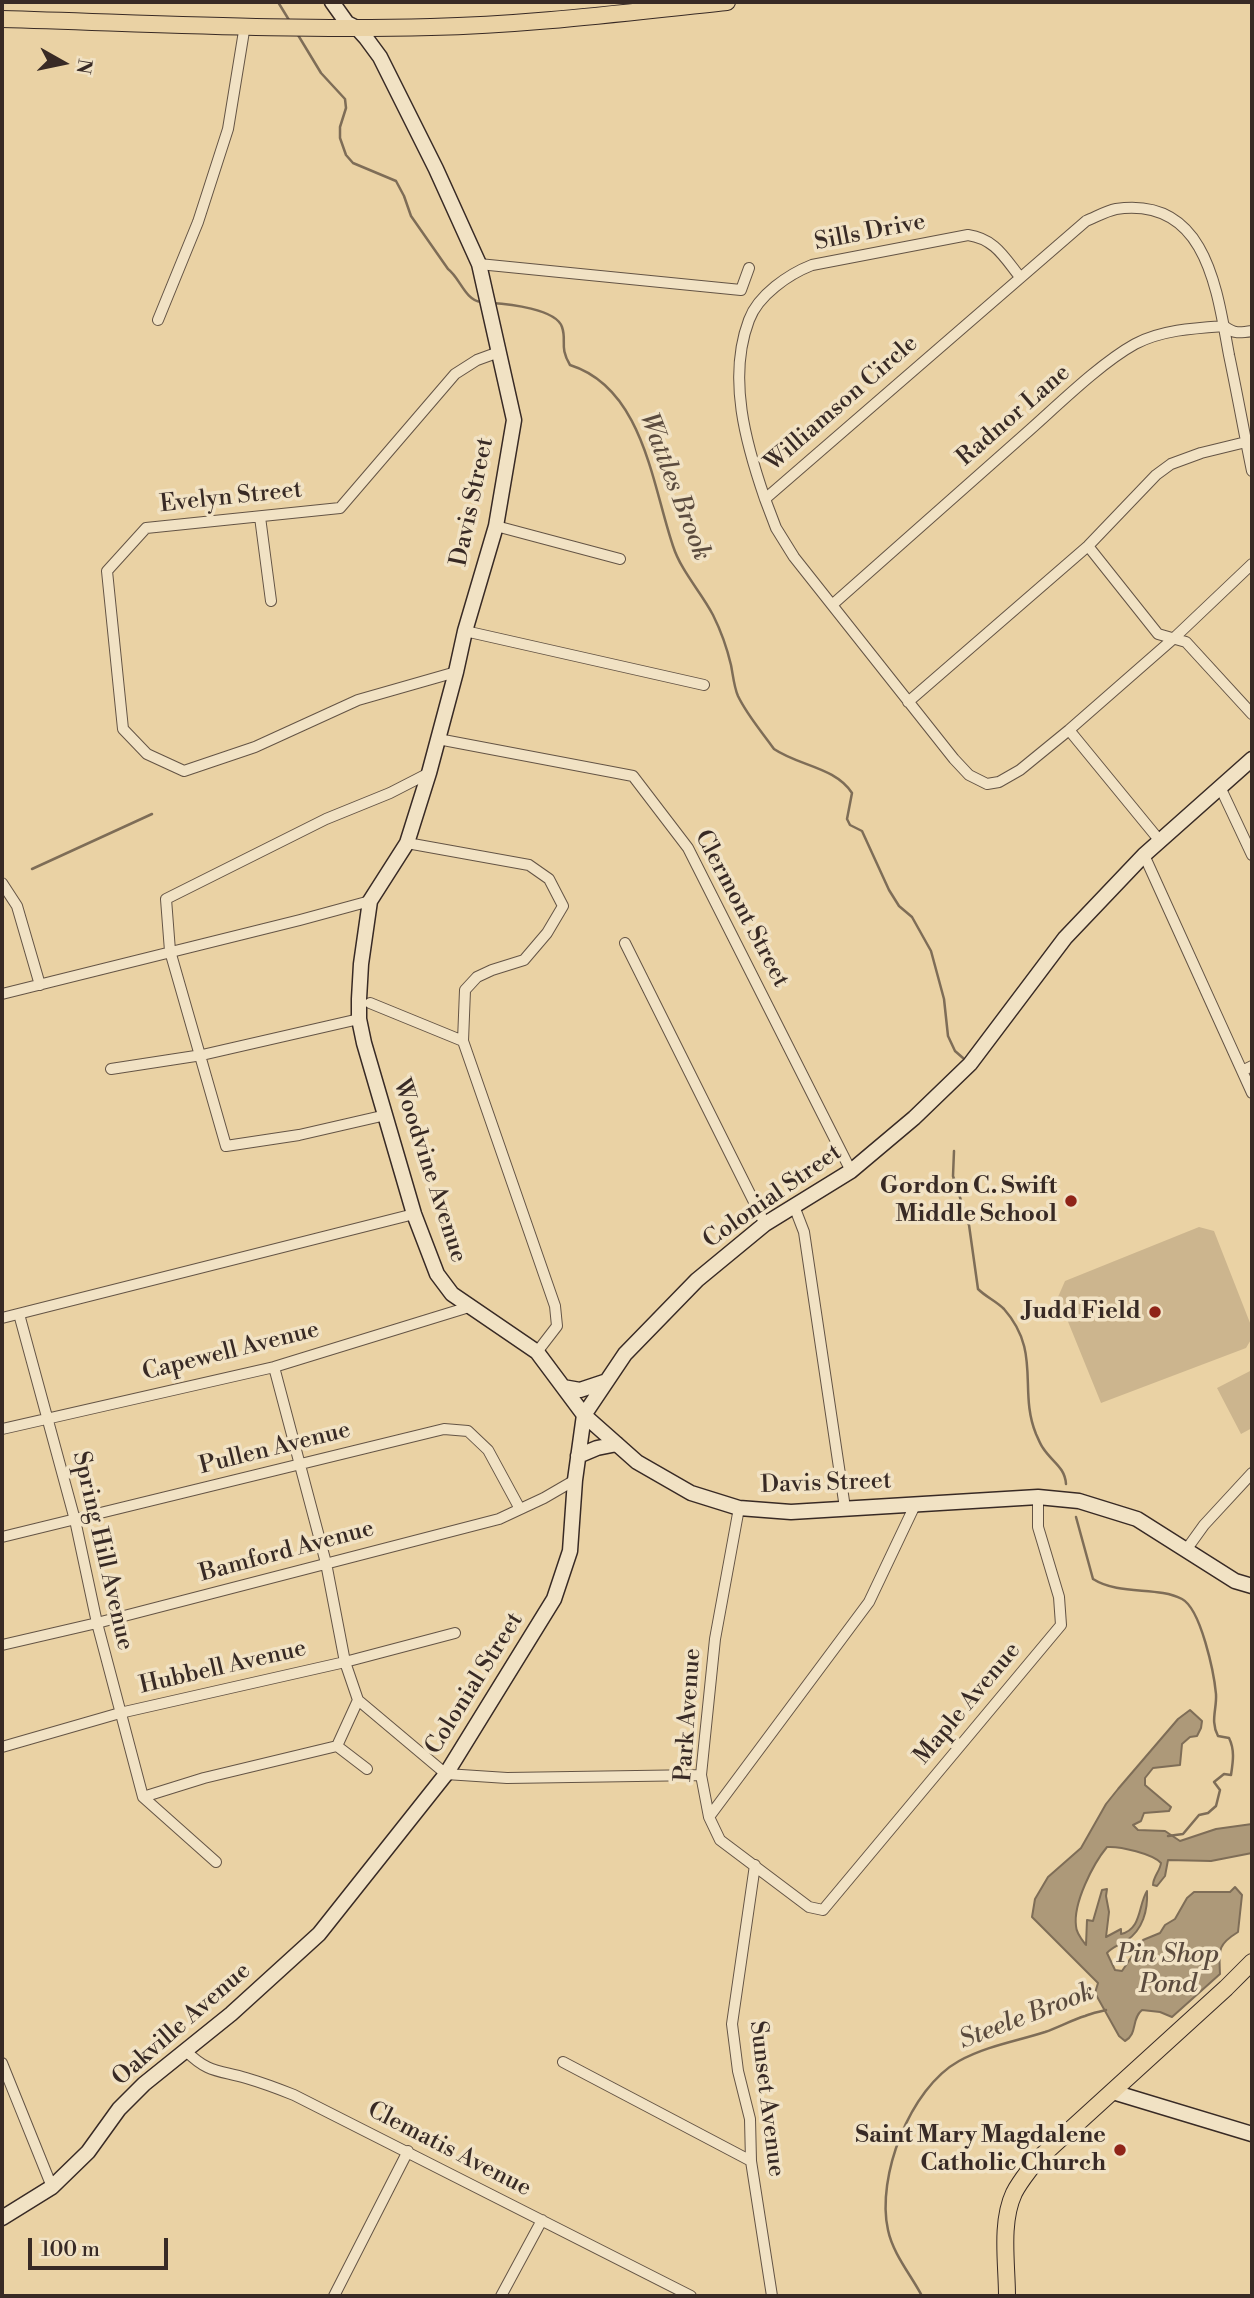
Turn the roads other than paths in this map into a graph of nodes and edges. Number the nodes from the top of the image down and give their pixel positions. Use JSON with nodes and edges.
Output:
{"nodes":[{"id":1,"x":332,"y":2,"type":"edge"},
{"id":2,"x":342,"y":2,"type":"edge"},
{"id":3,"x":727,"y":2,"type":"edge"},
{"id":4,"x":2,"y":19,"type":"edge"},
{"id":5,"x":245,"y":25,"type":"junction"},
{"id":6,"x":357,"y":28,"type":"junction"},
{"id":7,"x":749,"y":268,"type":"dead end"},
{"id":8,"x":480,"y":270,"type":"junction"},
{"id":9,"x":1020,"y":277,"type":"junction"},
{"id":10,"x":158,"y":320,"type":"dead end"},
{"id":11,"x":1224,"y":326,"type":"junction"},
{"id":12,"x":1252,"y":331,"type":"edge"},
{"id":13,"x":499,"y":352,"type":"junction"},
{"id":14,"x":1246,"y":442,"type":"junction"},
{"id":15,"x":1252,"y":471,"type":"edge"},
{"id":16,"x":765,"y":499,"type":"junction"},
{"id":17,"x":260,"y":517,"type":"junction"},
{"id":18,"x":496,"y":526,"type":"junction"},
{"id":19,"x":1088,"y":545,"type":"junction"},
{"id":20,"x":620,"y":559,"type":"dead end"},
{"id":21,"x":1252,"y":564,"type":"edge"},
{"id":22,"x":271,"y":601,"type":"dead end"},
{"id":23,"x":832,"y":605,"type":"junction"},
{"id":24,"x":464,"y":631,"type":"junction"},
{"id":25,"x":1173,"y":639,"type":"junction"},
{"id":26,"x":456,"y":672,"type":"junction"},
{"id":27,"x":704,"y":685,"type":"dead end"},
{"id":28,"x":908,"y":702,"type":"junction"},
{"id":29,"x":1252,"y":714,"type":"edge"},
{"id":30,"x":1069,"y":730,"type":"junction"},
{"id":31,"x":438,"y":739,"type":"junction"},
{"id":32,"x":1252,"y":759,"type":"edge"},
{"id":33,"x":429,"y":773,"type":"junction"},
{"id":34,"x":1221,"y":789,"type":"junction"},
{"id":35,"x":1160,"y":841,"type":"junction"},
{"id":36,"x":407,"y":843,"type":"junction"},
{"id":37,"x":1144,"y":855,"type":"junction"},
{"id":38,"x":1252,"y":855,"type":"edge"},
{"id":39,"x":2,"y":883,"type":"edge"},
{"id":40,"x":370,"y":901,"type":"junction"},
{"id":41,"x":625,"y":943,"type":"dead end"},
{"id":42,"x":170,"y":951,"type":"junction"},
{"id":43,"x":40,"y":985,"type":"junction"},
{"id":44,"x":2,"y":995,"type":"edge"},
{"id":45,"x":365,"y":1001,"type":"junction"},
{"id":46,"x":359,"y":1019,"type":"junction"},
{"id":47,"x":463,"y":1041,"type":"junction"},
{"id":48,"x":202,"y":1055,"type":"junction"},
{"id":49,"x":1252,"y":1066,"type":"edge"},
{"id":50,"x":111,"y":1069,"type":"dead end"},
{"id":51,"x":1242,"y":1071,"type":"junction"},
{"id":52,"x":1252,"y":1093,"type":"edge"},
{"id":53,"x":386,"y":1115,"type":"junction"},
{"id":54,"x":851,"y":1171,"type":"junction"},
{"id":55,"x":794,"y":1206,"type":"junction"},
{"id":56,"x":414,"y":1214,"type":"junction"},
{"id":57,"x":765,"y":1224,"type":"junction"},
{"id":58,"x":468,"y":1307,"type":"junction"},
{"id":59,"x":19,"y":1314,"type":"junction"},
{"id":60,"x":2,"y":1318,"type":"edge"},
{"id":61,"x":537,"y":1352,"type":"junction"},
{"id":62,"x":274,"y":1367,"type":"junction"},
{"id":63,"x":607,"y":1381,"type":"junction"},
{"id":64,"x":563,"y":1387,"type":"junction"},
{"id":65,"x":584,"y":1415,"type":"junction"},
{"id":66,"x":47,"y":1418,"type":"junction"},
{"id":67,"x":2,"y":1429,"type":"edge"},
{"id":68,"x":617,"y":1444,"type":"junction"},
{"id":69,"x":578,"y":1456,"type":"junction"},
{"id":70,"x":301,"y":1465,"type":"junction"},
{"id":71,"x":1252,"y":1473,"type":"edge"},
{"id":72,"x":575,"y":1479,"type":"junction"},
{"id":73,"x":1038,"y":1497,"type":"junction"},
{"id":74,"x":916,"y":1503,"type":"junction"},
{"id":75,"x":738,"y":1508,"type":"junction"},
{"id":76,"x":845,"y":1508,"type":"junction"},
{"id":77,"x":520,"y":1509,"type":"junction"},
{"id":78,"x":75,"y":1520,"type":"junction"},
{"id":79,"x":2,"y":1537,"type":"edge"},
{"id":80,"x":1186,"y":1550,"type":"junction"},
{"id":81,"x":326,"y":1563,"type":"junction"},
{"id":82,"x":1252,"y":1586,"type":"edge"},
{"id":83,"x":97,"y":1623,"type":"junction"},
{"id":84,"x":455,"y":1633,"type":"dead end"},
{"id":85,"x":2,"y":1645,"type":"edge"},
{"id":86,"x":345,"y":1662,"type":"junction"},
{"id":87,"x":358,"y":1700,"type":"junction"},
{"id":88,"x":120,"y":1713,"type":"junction"},
{"id":89,"x":337,"y":1745,"type":"junction"},
{"id":90,"x":2,"y":1747,"type":"edge"},
{"id":91,"x":367,"y":1769,"type":"dead end"},
{"id":92,"x":446,"y":1774,"type":"junction"},
{"id":93,"x":702,"y":1775,"type":"junction"},
{"id":94,"x":143,"y":1797,"type":"junction"},
{"id":95,"x":709,"y":1817,"type":"junction"},
{"id":96,"x":216,"y":1862,"type":"dead end"},
{"id":97,"x":755,"y":1865,"type":"junction"},
{"id":98,"x":356,"y":1887,"type":"joint"},
{"id":99,"x":822,"y":1910,"type":"joint"},
{"id":100,"x":1252,"y":1962,"type":"edge"},
{"id":101,"x":186,"y":2051,"type":"junction"},
{"id":102,"x":563,"y":2062,"type":"dead end"},
{"id":103,"x":2,"y":2063,"type":"edge"},
{"id":104,"x":1114,"y":2092,"type":"junction"},
{"id":105,"x":1252,"y":2134,"type":"edge"},
{"id":106,"x":408,"y":2151,"type":"junction"},
{"id":107,"x":751,"y":2161,"type":"junction"},
{"id":108,"x":52,"y":2187,"type":"junction"},
{"id":109,"x":2,"y":2218,"type":"edge"},
{"id":110,"x":542,"y":2220,"type":"junction"},
{"id":111,"x":673,"y":2292,"type":"edge"},
{"id":112,"x":334,"y":2296,"type":"edge"},
{"id":113,"x":501,"y":2296,"type":"edge"},
{"id":114,"x":691,"y":2296,"type":"edge"},
{"id":115,"x":772,"y":2296,"type":"edge"},
{"id":116,"x":1007,"y":2296,"type":"edge"}],
"edges":[{"from":1,"to":6,"type":"main road","name":"Davis Street"},
{"from":2,"to":6,"type":"main road","name":"Davis Street"},
{"from":3,"to":6,"type":"main road"},
{"from":4,"to":5,"type":"main road"},
{"from":5,"to":6,"type":"main road"},
{"from":5,"to":10,"type":"street"},
{"from":6,"to":8,"type":"main road","name":"Davis Street"},
{"from":7,"to":8,"type":"street"},
{"from":8,"to":13,"type":"main road","name":"Davis Street"},
{"from":9,"to":11,"type":"street","name":"Williamson Circle"},
{"from":9,"to":16,"type":"street","name":"Williamson Circle"},
{"from":9,"to":16,"type":"street","name":"Sills Drive"},
{"from":11,"to":12,"type":"street","name":"Radnor Lane"},
{"from":11,"to":14,"type":"street","name":"Williamson Circle"},
{"from":11,"to":23,"type":"street","name":"Radnor Lane"},
{"from":13,"to":17,"type":"street","name":"Evelyn Street"},
{"from":13,"to":18,"type":"main road","name":"Davis Street"},
{"from":14,"to":15,"type":"street","name":"Williamson Circle"},
{"from":14,"to":19,"type":"street"},
{"from":16,"to":23,"type":"street","name":"Williamson Circle"},
{"from":17,"to":22,"type":"street"},
{"from":17,"to":26,"type":"street","name":"Evelyn Street"},
{"from":18,"to":20,"type":"street"},
{"from":18,"to":24,"type":"main road","name":"Davis Street"},
{"from":19,"to":25,"type":"street"},
{"from":19,"to":28,"type":"street"},
{"from":21,"to":25,"type":"street","name":"Williamson Circle"},
{"from":23,"to":28,"type":"street","name":"Williamson Circle"},
{"from":24,"to":26,"type":"main road","name":"Davis Street"},
{"from":24,"to":27,"type":"street"},
{"from":25,"to":29,"type":"street"},
{"from":25,"to":30,"type":"street","name":"Williamson Circle"},
{"from":26,"to":31,"type":"main road","name":"Davis Street"},
{"from":28,"to":30,"type":"street","name":"Williamson Circle"},
{"from":30,"to":35,"type":"street"},
{"from":31,"to":33,"type":"main road","name":"Davis Street"},
{"from":31,"to":54,"type":"street","name":"Clermont Street"},
{"from":32,"to":34,"type":"main road","name":"Colonial Street"},
{"from":33,"to":36,"type":"main road","name":"Davis Street"},
{"from":33,"to":42,"type":"street"},
{"from":34,"to":35,"type":"main road","name":"Colonial Street"},
{"from":34,"to":38,"type":"street"},
{"from":35,"to":37,"type":"main road","name":"Colonial Street"},
{"from":36,"to":40,"type":"main road","name":"Davis Street"},
{"from":36,"to":47,"type":"street"},
{"from":37,"to":51,"type":"street"},
{"from":37,"to":54,"type":"main road","name":"Colonial Street"},
{"from":39,"to":43,"type":"street"},
{"from":40,"to":42,"type":"street"},
{"from":40,"to":45,"type":"main road","name":"Davis Street"},
{"from":41,"to":57,"type":"street"},
{"from":42,"to":43,"type":"street"},
{"from":42,"to":48,"type":"street"},
{"from":43,"to":44,"type":"street"},
{"from":45,"to":46,"type":"main road","name":"Woodvine Avenue"},
{"from":45,"to":47,"type":"street"},
{"from":46,"to":48,"type":"street"},
{"from":46,"to":53,"type":"main road","name":"Woodvine Avenue"},
{"from":47,"to":61,"type":"street"},
{"from":48,"to":50,"type":"street"},
{"from":48,"to":53,"type":"street"},
{"from":49,"to":51,"type":"street"},
{"from":51,"to":52,"type":"street"},
{"from":53,"to":56,"type":"main road","name":"Woodvine Avenue"},
{"from":54,"to":55,"type":"main road","name":"Colonial Street"},
{"from":55,"to":57,"type":"main road","name":"Colonial Street"},
{"from":55,"to":76,"type":"street"},
{"from":56,"to":58,"type":"main road","name":"Woodvine Avenue"},
{"from":56,"to":59,"type":"street"},
{"from":57,"to":63,"type":"main road","name":"Colonial Street"},
{"from":58,"to":61,"type":"main road","name":"Woodvine Avenue"},
{"from":58,"to":62,"type":"street","name":"Capewell Avenue"},
{"from":59,"to":60,"type":"street"},
{"from":59,"to":66,"type":"street","name":"Spring Hill Avenue"},
{"from":61,"to":64,"type":"main road","name":"Davis Street"},
{"from":62,"to":66,"type":"street","name":"Capewell Avenue"},
{"from":62,"to":70,"type":"street"},
{"from":63,"to":64,"type":"main road"},
{"from":63,"to":65,"type":"main road","name":"Colonial Street"},
{"from":64,"to":65,"type":"main road","name":"Davis Street"},
{"from":65,"to":68,"type":"main road","name":"Davis Street"},
{"from":65,"to":69,"type":"main road","name":"Colonial Street"},
{"from":66,"to":67,"type":"street","name":"Capewell Avenue"},
{"from":66,"to":78,"type":"street","name":"Spring Hill Avenue"},
{"from":68,"to":69,"type":"main road"},
{"from":68,"to":75,"type":"main road","name":"Davis Street"},
{"from":69,"to":72,"type":"main road","name":"Colonial Street"},
{"from":70,"to":77,"type":"street","name":"Pullen Avenue"},
{"from":70,"to":78,"type":"street","name":"Pullen Avenue"},
{"from":70,"to":81,"type":"street"},
{"from":71,"to":80,"type":"street"},
{"from":72,"to":77,"type":"street","name":"Bamford Avenue"},
{"from":72,"to":92,"type":"main road","name":"Colonial Street"},
{"from":73,"to":74,"type":"main road","name":"Davis Street"},
{"from":73,"to":80,"type":"main road","name":"Davis Street"},
{"from":73,"to":99,"type":"street","name":"Maple Avenue"},
{"from":74,"to":76,"type":"main road","name":"Davis Street"},
{"from":74,"to":95,"type":"street"},
{"from":75,"to":76,"type":"main road","name":"Davis Street"},
{"from":75,"to":93,"type":"street","name":"Park Avenue"},
{"from":77,"to":81,"type":"street","name":"Bamford Avenue"},
{"from":78,"to":79,"type":"street","name":"Pullen Avenue"},
{"from":78,"to":83,"type":"street","name":"Spring Hill Avenue"},
{"from":80,"to":82,"type":"main road","name":"Davis Street"},
{"from":81,"to":83,"type":"street","name":"Bamford Avenue"},
{"from":81,"to":86,"type":"street"},
{"from":83,"to":85,"type":"street","name":"Bamford Avenue"},
{"from":83,"to":88,"type":"street","name":"Spring Hill Avenue"},
{"from":84,"to":86,"type":"street","name":"Hubbell Avenue"},
{"from":86,"to":87,"type":"street"},
{"from":86,"to":88,"type":"street","name":"Hubbell Avenue"},
{"from":87,"to":89,"type":"street"},
{"from":87,"to":92,"type":"street"},
{"from":88,"to":90,"type":"street","name":"Hubbell Avenue"},
{"from":88,"to":94,"type":"street","name":"Spring Hill Avenue"},
{"from":89,"to":91,"type":"street"},
{"from":89,"to":94,"type":"street"},
{"from":92,"to":93,"type":"street"},
{"from":92,"to":98,"type":"main road","name":"Colonial Street"},
{"from":93,"to":95,"type":"street","name":"Park Avenue"},
{"from":94,"to":96,"type":"street"},
{"from":95,"to":97,"type":"street","name":"Park Avenue"},
{"from":97,"to":99,"type":"street","name":"Park Avenue"},
{"from":97,"to":107,"type":"street","name":"Sunset Avenue"},
{"from":98,"to":101,"type":"main road","name":"Oakville Avenue"},
{"from":100,"to":104,"type":"main road"},
{"from":101,"to":106,"type":"street","name":"Clematis Avenue"},
{"from":101,"to":108,"type":"main road","name":"Oakville Avenue"},
{"from":102,"to":107,"type":"street"},
{"from":103,"to":108,"type":"street"},
{"from":104,"to":105,"type":"main road"},
{"from":104,"to":116,"type":"main road"},
{"from":106,"to":110,"type":"street","name":"Clematis Avenue"},
{"from":106,"to":112,"type":"street"},
{"from":107,"to":115,"type":"street","name":"Sunset Avenue"},
{"from":108,"to":109,"type":"main road","name":"Oakville Avenue"},
{"from":110,"to":111,"type":"street","name":"Clematis Avenue"},
{"from":110,"to":113,"type":"street"},
{"from":111,"to":114,"type":"street","name":"Clematis Avenue"}]}
